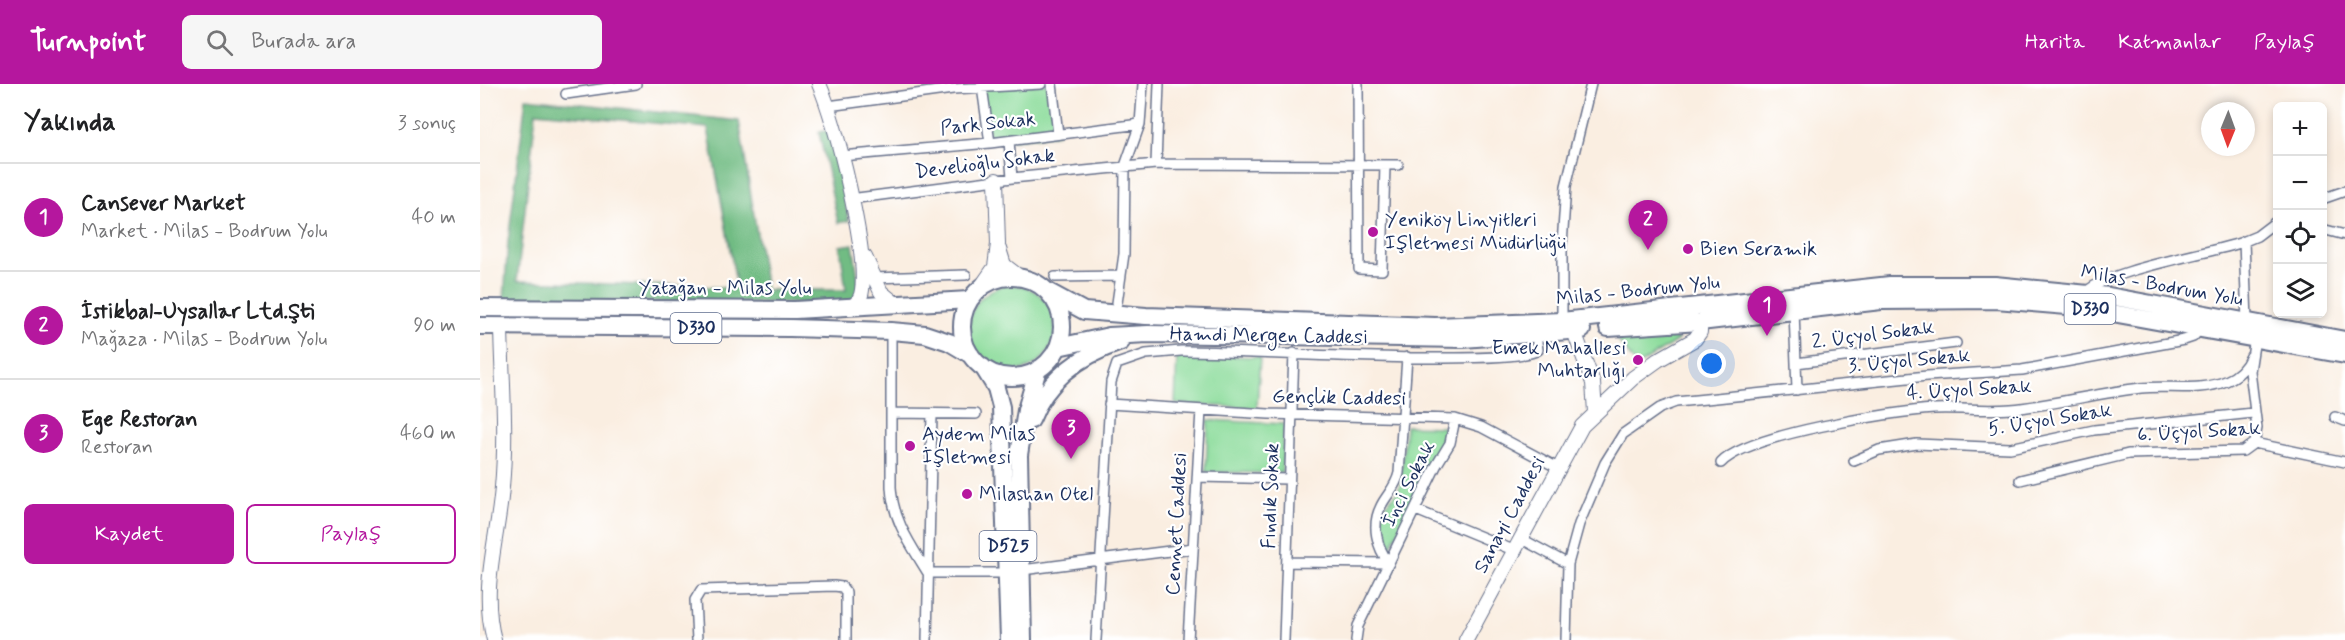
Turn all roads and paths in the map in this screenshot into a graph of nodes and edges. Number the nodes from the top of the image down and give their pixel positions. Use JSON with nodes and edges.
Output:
{"nodes":[{"id":1,"x":636,"y":84,"type":"edge"},
{"id":2,"x":819,"y":84,"type":"edge"},
{"id":3,"x":1041,"y":84,"type":"edge"},
{"id":4,"x":1052,"y":84,"type":"edge"},
{"id":5,"x":1143,"y":84,"type":"edge"},
{"id":6,"x":1159,"y":84,"type":"edge"},
{"id":7,"x":1358,"y":84,"type":"edge"},
{"id":8,"x":1591,"y":84,"type":"edge"},
{"id":9,"x":953,"y":87,"type":"edge"},
{"id":10,"x":982,"y":87,"type":"junction"},
{"id":11,"x":566,"y":94,"type":"dead end"},
{"id":12,"x":828,"y":106,"type":"junction"},
{"id":13,"x":1140,"y":124,"type":"junction"},
{"id":14,"x":1058,"y":134,"type":"junction"},
{"id":15,"x":1009,"y":141,"type":"junction"},
{"id":16,"x":990,"y":143,"type":"junction"},
{"id":17,"x":841,"y":156,"type":"junction"},
{"id":18,"x":1156,"y":164,"type":"junction"},
{"id":19,"x":1358,"y":165,"type":"junction"},
{"id":20,"x":1385,"y":165,"type":"junction"},
{"id":21,"x":1398,"y":165,"type":"dead end"},
{"id":22,"x":1125,"y":166,"type":"junction"},
{"id":23,"x":1012,"y":178,"type":"junction"},
{"id":24,"x":996,"y":180,"type":"junction"},
{"id":25,"x":2345,"y":191,"type":"edge"},
{"id":26,"x":2327,"y":197,"type":"edge"},
{"id":27,"x":850,"y":199,"type":"junction"},
{"id":28,"x":2273,"y":223,"type":"edge"},
{"id":29,"x":2327,"y":231,"type":"edge"},
{"id":30,"x":2345,"y":235,"type":"edge"},
{"id":31,"x":858,"y":238,"type":"junction"},
{"id":32,"x":2244,"y":241,"type":"junction"},
{"id":33,"x":998,"y":244,"type":"junction"},
{"id":34,"x":966,"y":275,"type":"dead end"},
{"id":35,"x":1120,"y":276,"type":"junction"},
{"id":36,"x":873,"y":278,"type":"junction"},
{"id":37,"x":1021,"y":278,"type":"junction"},
{"id":38,"x":1051,"y":284,"type":"junction"},
{"id":39,"x":981,"y":287,"type":"junction"},
{"id":40,"x":2086,"y":293,"type":"junction"},
{"id":41,"x":969,"y":300,"type":"junction"},
{"id":42,"x":1117,"y":303,"type":"dead end"},
{"id":43,"x":897,"y":305,"type":"junction"},
{"id":44,"x":480,"y":308,"type":"edge"},
{"id":45,"x":850,"y":308,"type":"junction"},
{"id":46,"x":1794,"y":311,"type":"junction"},
{"id":47,"x":2247,"y":321,"type":"junction"},
{"id":48,"x":1700,"y":322,"type":"junction"},
{"id":49,"x":480,"y":326,"type":"edge"},
{"id":50,"x":1568,"y":326,"type":"junction"},
{"id":51,"x":501,"y":327,"type":"junction"},
{"id":52,"x":2201,"y":328,"type":"junction"},
{"id":53,"x":891,"y":331,"type":"junction"},
{"id":54,"x":1148,"y":334,"type":"junction"},
{"id":55,"x":1536,"y":335,"type":"junction"},
{"id":56,"x":2255,"y":338,"type":"junction"},
{"id":57,"x":2345,"y":340,"type":"edge"},
{"id":58,"x":1956,"y":343,"type":"dead end"},
{"id":59,"x":1058,"y":347,"type":"junction"},
{"id":60,"x":1294,"y":353,"type":"junction"},
{"id":61,"x":2345,"y":355,"type":"edge"},
{"id":62,"x":2251,"y":356,"type":"junction"},
{"id":63,"x":1407,"y":357,"type":"junction"},
{"id":64,"x":976,"y":361,"type":"junction"},
{"id":65,"x":1796,"y":363,"type":"junction"},
{"id":66,"x":1038,"y":369,"type":"junction"},
{"id":67,"x":1797,"y":390,"type":"junction"},
{"id":68,"x":1109,"y":404,"type":"junction"},
{"id":69,"x":1201,"y":410,"type":"junction"},
{"id":70,"x":1595,"y":412,"type":"junction"},
{"id":71,"x":892,"y":413,"type":"junction"},
{"id":72,"x":2253,"y":413,"type":"junction"},
{"id":73,"x":932,"y":414,"type":"junction"},
{"id":74,"x":976,"y":414,"type":"dead end"},
{"id":75,"x":1292,"y":415,"type":"junction"},
{"id":76,"x":1403,"y":417,"type":"junction"},
{"id":77,"x":2335,"y":417,"type":"dead end"},
{"id":78,"x":1455,"y":419,"type":"junction"},
{"id":79,"x":2345,"y":421,"type":"edge"},
{"id":80,"x":2254,"y":443,"type":"junction"},
{"id":81,"x":1011,"y":453,"type":"junction"},
{"id":82,"x":1854,"y":461,"type":"dead end"},
{"id":83,"x":2345,"y":462,"type":"edge"},
{"id":84,"x":1720,"y":463,"type":"dead end"},
{"id":85,"x":1558,"y":468,"type":"junction"},
{"id":86,"x":1198,"y":477,"type":"junction"},
{"id":87,"x":1289,"y":479,"type":"junction"},
{"id":88,"x":2020,"y":480,"type":"dead end"},
{"id":89,"x":1416,"y":510,"type":"junction"},
{"id":90,"x":1517,"y":544,"type":"junction"},
{"id":91,"x":1193,"y":548,"type":"junction"},
{"id":92,"x":1101,"y":560,"type":"junction"},
{"id":93,"x":1287,"y":562,"type":"junction"},
{"id":94,"x":1389,"y":563,"type":"junction"},
{"id":95,"x":1568,"y":564,"type":"junction"},
{"id":96,"x":1015,"y":571,"type":"junction"},
{"id":97,"x":928,"y":573,"type":"junction"},
{"id":98,"x":494,"y":640,"type":"edge"},
{"id":99,"x":697,"y":640,"type":"edge"},
{"id":100,"x":846,"y":640,"type":"edge"},
{"id":101,"x":927,"y":640,"type":"edge"},
{"id":102,"x":1009,"y":640,"type":"edge"},
{"id":103,"x":1023,"y":640,"type":"edge"},
{"id":104,"x":1096,"y":640,"type":"edge"},
{"id":105,"x":1188,"y":640,"type":"edge"},
{"id":106,"x":1284,"y":640,"type":"edge"},
{"id":107,"x":1356,"y":640,"type":"edge"},
{"id":108,"x":1466,"y":640,"type":"edge"},
{"id":109,"x":1566,"y":640,"type":"edge"}],
"edges":[{"from":1,"to":11,"type":"street"},
{"from":2,"to":12,"type":"street"},
{"from":3,"to":10,"type":"street"},
{"from":4,"to":14,"type":"street"},
{"from":5,"to":13,"type":"street"},
{"from":6,"to":18,"type":"street"},
{"from":7,"to":19,"type":"street"},
{"from":8,"to":50,"type":"street"},
{"from":9,"to":10,"type":"street"},
{"from":9,"to":12,"type":"street"},
{"from":10,"to":16,"type":"street"},
{"from":12,"to":17,"type":"street"},
{"from":13,"to":14,"type":"street","name":"Park Sokak"},
{"from":13,"to":22,"type":"street"},
{"from":14,"to":15,"type":"street","name":"Park Sokak"},
{"from":15,"to":16,"type":"street","name":"Park Sokak"},
{"from":15,"to":23,"type":"street"},
{"from":16,"to":17,"type":"street","name":"Park Sokak"},
{"from":17,"to":27,"type":"street"},
{"from":18,"to":19,"type":"street","name":"Develioğlu Sokak"},
{"from":18,"to":22,"type":"street","name":"Develioğlu Sokak"},
{"from":19,"to":20,"type":"street","name":"Develioğlu Sokak"},
{"from":19,"to":20,"type":"street"},
{"from":20,"to":21,"type":"street","name":"Develioğlu Sokak"},
{"from":22,"to":23,"type":"street","name":"Develioğlu Sokak"},
{"from":22,"to":35,"type":"street"},
{"from":23,"to":24,"type":"street","name":"Develioğlu Sokak"},
{"from":24,"to":27,"type":"street","name":"Develioğlu Sokak"},
{"from":24,"to":33,"type":"street"},
{"from":25,"to":26,"type":"street"},
{"from":27,"to":31,"type":"street"},
{"from":28,"to":32,"type":"street"},
{"from":29,"to":30,"type":"street"},
{"from":31,"to":36,"type":"street"},
{"from":31,"to":45,"type":"street"},
{"from":32,"to":40,"type":"street"},
{"from":32,"to":47,"type":"street"},
{"from":33,"to":37,"type":"street"},
{"from":33,"to":39,"type":"street"},
{"from":34,"to":36,"type":"street"},
{"from":35,"to":38,"type":"street"},
{"from":35,"to":42,"type":"street"},
{"from":36,"to":43,"type":"street"},
{"from":37,"to":38,"type":"highway"},
{"from":37,"to":39,"type":"highway"},
{"from":38,"to":50,"type":"highway","name":"Milas - Bodrum Yolu","number":"D330"},
{"from":38,"to":59,"type":"highway"},
{"from":39,"to":41,"type":"highway"},
{"from":40,"to":47,"type":"highway","name":"Milas - Bodrum Yolu","number":"D330"},
{"from":40,"to":50,"type":"highway","name":"Milas - Bodrum Yolu","number":"D330"},
{"from":41,"to":43,"type":"highway","name":"Yatağan - Milas Yolu","number":"D330"},
{"from":41,"to":64,"type":"highway"},
{"from":43,"to":45,"type":"highway","name":"Yatağan - Milas Yolu","number":"D330"},
{"from":44,"to":45,"type":"highway","name":"Yatağan - Milas Yolu","number":"D330"},
{"from":46,"to":48,"type":"highway","name":"Milas - Bodrum Yolu","number":"D330"},
{"from":46,"to":52,"type":"highway","name":"Milas - Bodrum Yolu","number":"D330"},
{"from":46,"to":65,"type":"street"},
{"from":47,"to":57,"type":"highway","name":"Milas - Bodrum Yolu","number":"D330"},
{"from":48,"to":50,"type":"highway","name":"Milas - Bodrum Yolu","number":"D330"},
{"from":48,"to":70,"type":"street","name":"Sanayi Caddesi"},
{"from":49,"to":51,"type":"highway","name":"Yatağan - Milas Yolu","number":"D330"},
{"from":50,"to":55,"type":"highway","name":"Milas - Bodrum Yolu","number":"D330"},
{"from":50,"to":70,"type":"street"},
{"from":51,"to":53,"type":"highway","name":"Yatağan - Milas Yolu","number":"D330"},
{"from":51,"to":98,"type":"street"},
{"from":52,"to":56,"type":"highway","name":"Milas - Bodrum Yolu","number":"D330"},
{"from":52,"to":67,"type":"street","name":"3. Üçyol Sokak"},
{"from":53,"to":64,"type":"highway"},
{"from":53,"to":71,"type":"street"},
{"from":53,"to":81,"type":"highway"},
{"from":54,"to":55,"type":"highway","name":"Milas - Bodrum Yolu","number":"D330"},
{"from":54,"to":59,"type":"highway"},
{"from":54,"to":81,"type":"highway"},
{"from":55,"to":63,"type":"street","name":"Hamdi Mergen Caddesi"},
{"from":56,"to":61,"type":"highway","name":"Milas - Bodrum Yolu","number":"D330"},
{"from":56,"to":62,"type":"street"},
{"from":58,"to":65,"type":"street","name":"2. Üçyol Sokak"},
{"from":59,"to":66,"type":"highway"},
{"from":60,"to":63,"type":"street","name":"Hamdi Mergen Caddesi"},
{"from":60,"to":68,"type":"street","name":"Hamdi Mergen Caddesi"},
{"from":60,"to":75,"type":"street","name":"Fındık Sokak"},
{"from":62,"to":72,"type":"street"},
{"from":62,"to":84,"type":"street","name":"4. Üçyol Sokak"},
{"from":63,"to":76,"type":"street","name":"İnci Sokak"},
{"from":64,"to":66,"type":"highway"},
{"from":64,"to":81,"type":"highway","number":"D525"},
{"from":65,"to":67,"type":"street"},
{"from":66,"to":81,"type":"highway","number":"D525"},
{"from":67,"to":95,"type":"street","name":"3. Üçyol Sokak"},
{"from":68,"to":69,"type":"street","name":"Gençlik Caddesi"},
{"from":68,"to":92,"type":"street","name":"Hamdi Mergen Caddesi"},
{"from":69,"to":75,"type":"street","name":"Gençlik Caddesi"},
{"from":69,"to":86,"type":"street","name":"Cennet Caddesi"},
{"from":70,"to":85,"type":"street","name":"Sanayi Caddesi"},
{"from":71,"to":73,"type":"street"},
{"from":71,"to":97,"type":"street"},
{"from":72,"to":80,"type":"street"},
{"from":72,"to":82,"type":"street","name":"5. Üçyol Sokak"},
{"from":73,"to":74,"type":"street"},
{"from":73,"to":97,"type":"street"},
{"from":75,"to":76,"type":"street","name":"Gençlik Caddesi"},
{"from":75,"to":87,"type":"street","name":"Fındık Sokak"},
{"from":76,"to":78,"type":"street","name":"Gençlik Caddesi"},
{"from":76,"to":94,"type":"street","name":"İnci Sokak"},
{"from":77,"to":79,"type":"street"},
{"from":78,"to":85,"type":"street","name":"Gençlik Caddesi"},
{"from":78,"to":89,"type":"street","name":"İnci Sokak"},
{"from":80,"to":83,"type":"street","name":"6. Üçyol Sokak"},
{"from":80,"to":88,"type":"street","name":"6. Üçyol Sokak"},
{"from":81,"to":96,"type":"highway","number":"D525"},
{"from":85,"to":90,"type":"street","name":"Sanayi Caddesi"},
{"from":86,"to":87,"type":"street"},
{"from":86,"to":91,"type":"street","name":"Cennet Caddesi"},
{"from":87,"to":93,"type":"street","name":"Fındık Sokak"},
{"from":89,"to":90,"type":"street"},
{"from":89,"to":94,"type":"street","name":"İnci Sokak"},
{"from":90,"to":95,"type":"street"},
{"from":90,"to":108,"type":"street","name":"Sanayi Caddesi"},
{"from":91,"to":92,"type":"street"},
{"from":91,"to":105,"type":"street","name":"Cennet Caddesi"},
{"from":92,"to":96,"type":"street"},
{"from":92,"to":104,"type":"street","name":"Hamdi Mergen Caddesi"},
{"from":93,"to":94,"type":"street"},
{"from":93,"to":106,"type":"street","name":"Fındık Sokak"},
{"from":94,"to":107,"type":"street","name":"İnci Sokak"},
{"from":95,"to":109,"type":"street"},
{"from":96,"to":97,"type":"street"},
{"from":96,"to":102,"type":"highway","number":"D525"},
{"from":96,"to":103,"type":"highway","number":"D525"},
{"from":97,"to":101,"type":"street"},
{"from":99,"to":100,"type":"street"}]}
